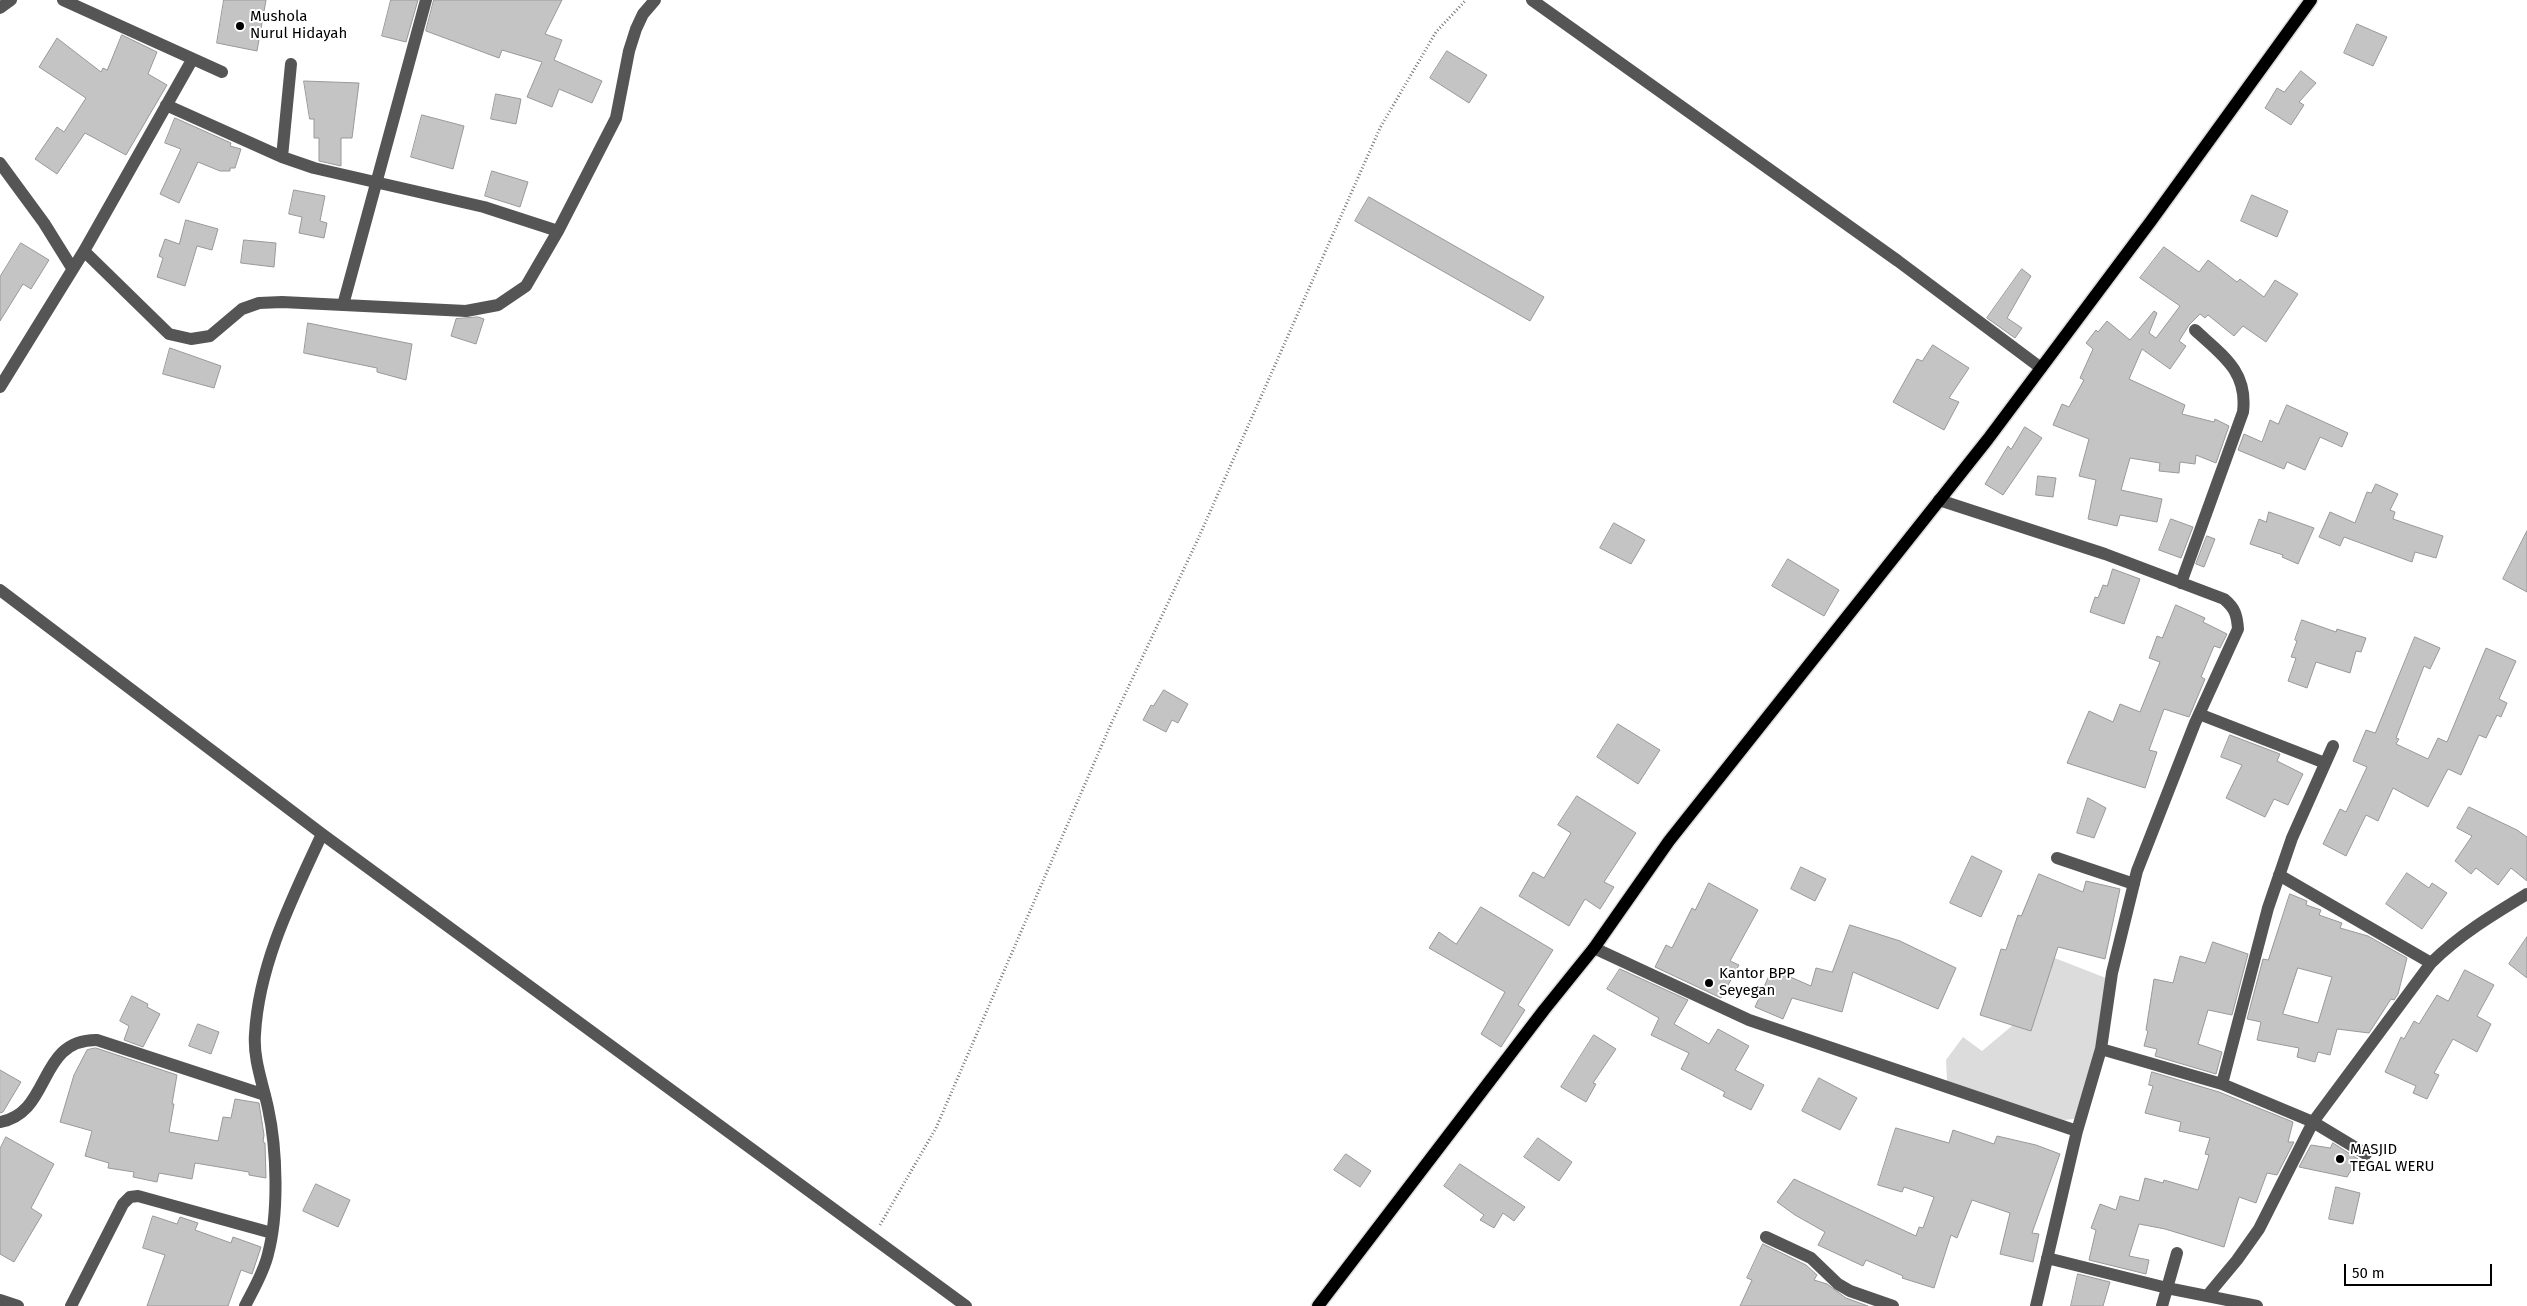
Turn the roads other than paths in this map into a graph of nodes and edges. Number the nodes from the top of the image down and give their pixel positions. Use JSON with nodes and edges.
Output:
{"nodes":[{"id":1,"x":12,"y":0,"type":"edge"},
{"id":2,"x":63,"y":0,"type":"edge"},
{"id":3,"x":426,"y":0,"type":"edge"},
{"id":4,"x":656,"y":0,"type":"edge"},
{"id":5,"x":1532,"y":0,"type":"edge"},
{"id":6,"x":2311,"y":0,"type":"edge"},
{"id":7,"x":0,"y":8,"type":"edge"},
{"id":8,"x":192,"y":60,"type":"junction"},
{"id":9,"x":291,"y":64,"type":"dead end"},
{"id":10,"x":222,"y":72,"type":"dead end"},
{"id":11,"x":166,"y":105,"type":"junction"},
{"id":12,"x":282,"y":158,"type":"junction"},
{"id":13,"x":0,"y":163,"type":"edge"},
{"id":14,"x":376,"y":182,"type":"junction"},
{"id":15,"x":558,"y":231,"type":"junction"},
{"id":16,"x":84,"y":251,"type":"junction"},
{"id":17,"x":72,"y":268,"type":"junction"},
{"id":18,"x":343,"y":305,"type":"junction"},
{"id":19,"x":2195,"y":330,"type":"dead end"},
{"id":20,"x":2041,"y":368,"type":"junction"},
{"id":21,"x":0,"y":386,"type":"edge"},
{"id":22,"x":1939,"y":500,"type":"junction"},
{"id":23,"x":2181,"y":583,"type":"junction"},
{"id":24,"x":0,"y":590,"type":"edge"},
{"id":25,"x":2199,"y":714,"type":"junction"},
{"id":26,"x":2333,"y":746,"type":"dead end"},
{"id":27,"x":2325,"y":762,"type":"junction"},
{"id":28,"x":322,"y":834,"type":"junction"},
{"id":29,"x":2057,"y":858,"type":"dead end"},
{"id":30,"x":2279,"y":875,"type":"junction"},
{"id":31,"x":2134,"y":884,"type":"junction"},
{"id":32,"x":2527,"y":894,"type":"edge"},
{"id":33,"x":1594,"y":948,"type":"junction"},
{"id":34,"x":2431,"y":963,"type":"junction"},
{"id":35,"x":2100,"y":1049,"type":"junction"},
{"id":36,"x":2222,"y":1084,"type":"junction"},
{"id":37,"x":265,"y":1095,"type":"junction"},
{"id":38,"x":0,"y":1122,"type":"edge"},
{"id":39,"x":2313,"y":1122,"type":"junction"},
{"id":40,"x":2077,"y":1131,"type":"junction"},
{"id":41,"x":2366,"y":1154,"type":"dead end"},
{"id":42,"x":272,"y":1233,"type":"junction"},
{"id":43,"x":1766,"y":1237,"type":"dead end"},
{"id":44,"x":2177,"y":1253,"type":"dead end"},
{"id":45,"x":2047,"y":1258,"type":"junction"},
{"id":46,"x":2168,"y":1288,"type":"junction"},
{"id":47,"x":2207,"y":1296,"type":"junction"},
{"id":48,"x":0,"y":1300,"type":"edge"},
{"id":49,"x":18,"y":1306,"type":"edge"},
{"id":50,"x":71,"y":1306,"type":"edge"},
{"id":51,"x":245,"y":1306,"type":"edge"},
{"id":52,"x":966,"y":1306,"type":"edge"},
{"id":53,"x":1318,"y":1306,"type":"edge"},
{"id":54,"x":1893,"y":1306,"type":"edge"},
{"id":55,"x":2036,"y":1306,"type":"edge"},
{"id":56,"x":2162,"y":1306,"type":"edge"},
{"id":57,"x":2257,"y":1306,"type":"edge"}],
"edges":[{"from":1,"to":7,"type":"street"},
{"from":2,"to":8,"type":"street"},
{"from":3,"to":14,"type":"street"},
{"from":4,"to":15,"type":"street"},
{"from":5,"to":20,"type":"street"},
{"from":6,"to":20,"type":"main road"},
{"from":8,"to":10,"type":"street"},
{"from":8,"to":11,"type":"street"},
{"from":9,"to":12,"type":"street"},
{"from":11,"to":12,"type":"street"},
{"from":11,"to":16,"type":"street"},
{"from":12,"to":14,"type":"street"},
{"from":13,"to":17,"type":"street"},
{"from":14,"to":15,"type":"street"},
{"from":14,"to":18,"type":"street"},
{"from":15,"to":18,"type":"street"},
{"from":16,"to":17,"type":"street"},
{"from":16,"to":18,"type":"street"},
{"from":17,"to":21,"type":"street"},
{"from":19,"to":23,"type":"street"},
{"from":20,"to":22,"type":"main road"},
{"from":22,"to":23,"type":"street"},
{"from":22,"to":33,"type":"main road"},
{"from":23,"to":25,"type":"street"},
{"from":24,"to":28,"type":"street"},
{"from":25,"to":27,"type":"street"},
{"from":25,"to":31,"type":"street"},
{"from":26,"to":27,"type":"street"},
{"from":27,"to":30,"type":"street"},
{"from":28,"to":37,"type":"street"},
{"from":28,"to":52,"type":"street"},
{"from":29,"to":31,"type":"street"},
{"from":30,"to":34,"type":"street"},
{"from":30,"to":36,"type":"street"},
{"from":31,"to":35,"type":"street"},
{"from":32,"to":34,"type":"street"},
{"from":33,"to":40,"type":"street"},
{"from":33,"to":53,"type":"main road"},
{"from":34,"to":39,"type":"street"},
{"from":35,"to":36,"type":"street"},
{"from":35,"to":40,"type":"street"},
{"from":36,"to":39,"type":"street"},
{"from":37,"to":38,"type":"street"},
{"from":37,"to":42,"type":"street"},
{"from":39,"to":41,"type":"street"},
{"from":39,"to":47,"type":"street"},
{"from":40,"to":45,"type":"street"},
{"from":42,"to":50,"type":"street"},
{"from":42,"to":51,"type":"street"},
{"from":43,"to":54,"type":"street"},
{"from":44,"to":46,"type":"street"},
{"from":45,"to":46,"type":"street"},
{"from":45,"to":55,"type":"street"},
{"from":46,"to":47,"type":"street"},
{"from":46,"to":56,"type":"street"},
{"from":47,"to":57,"type":"street"},
{"from":48,"to":49,"type":"street"}]}
